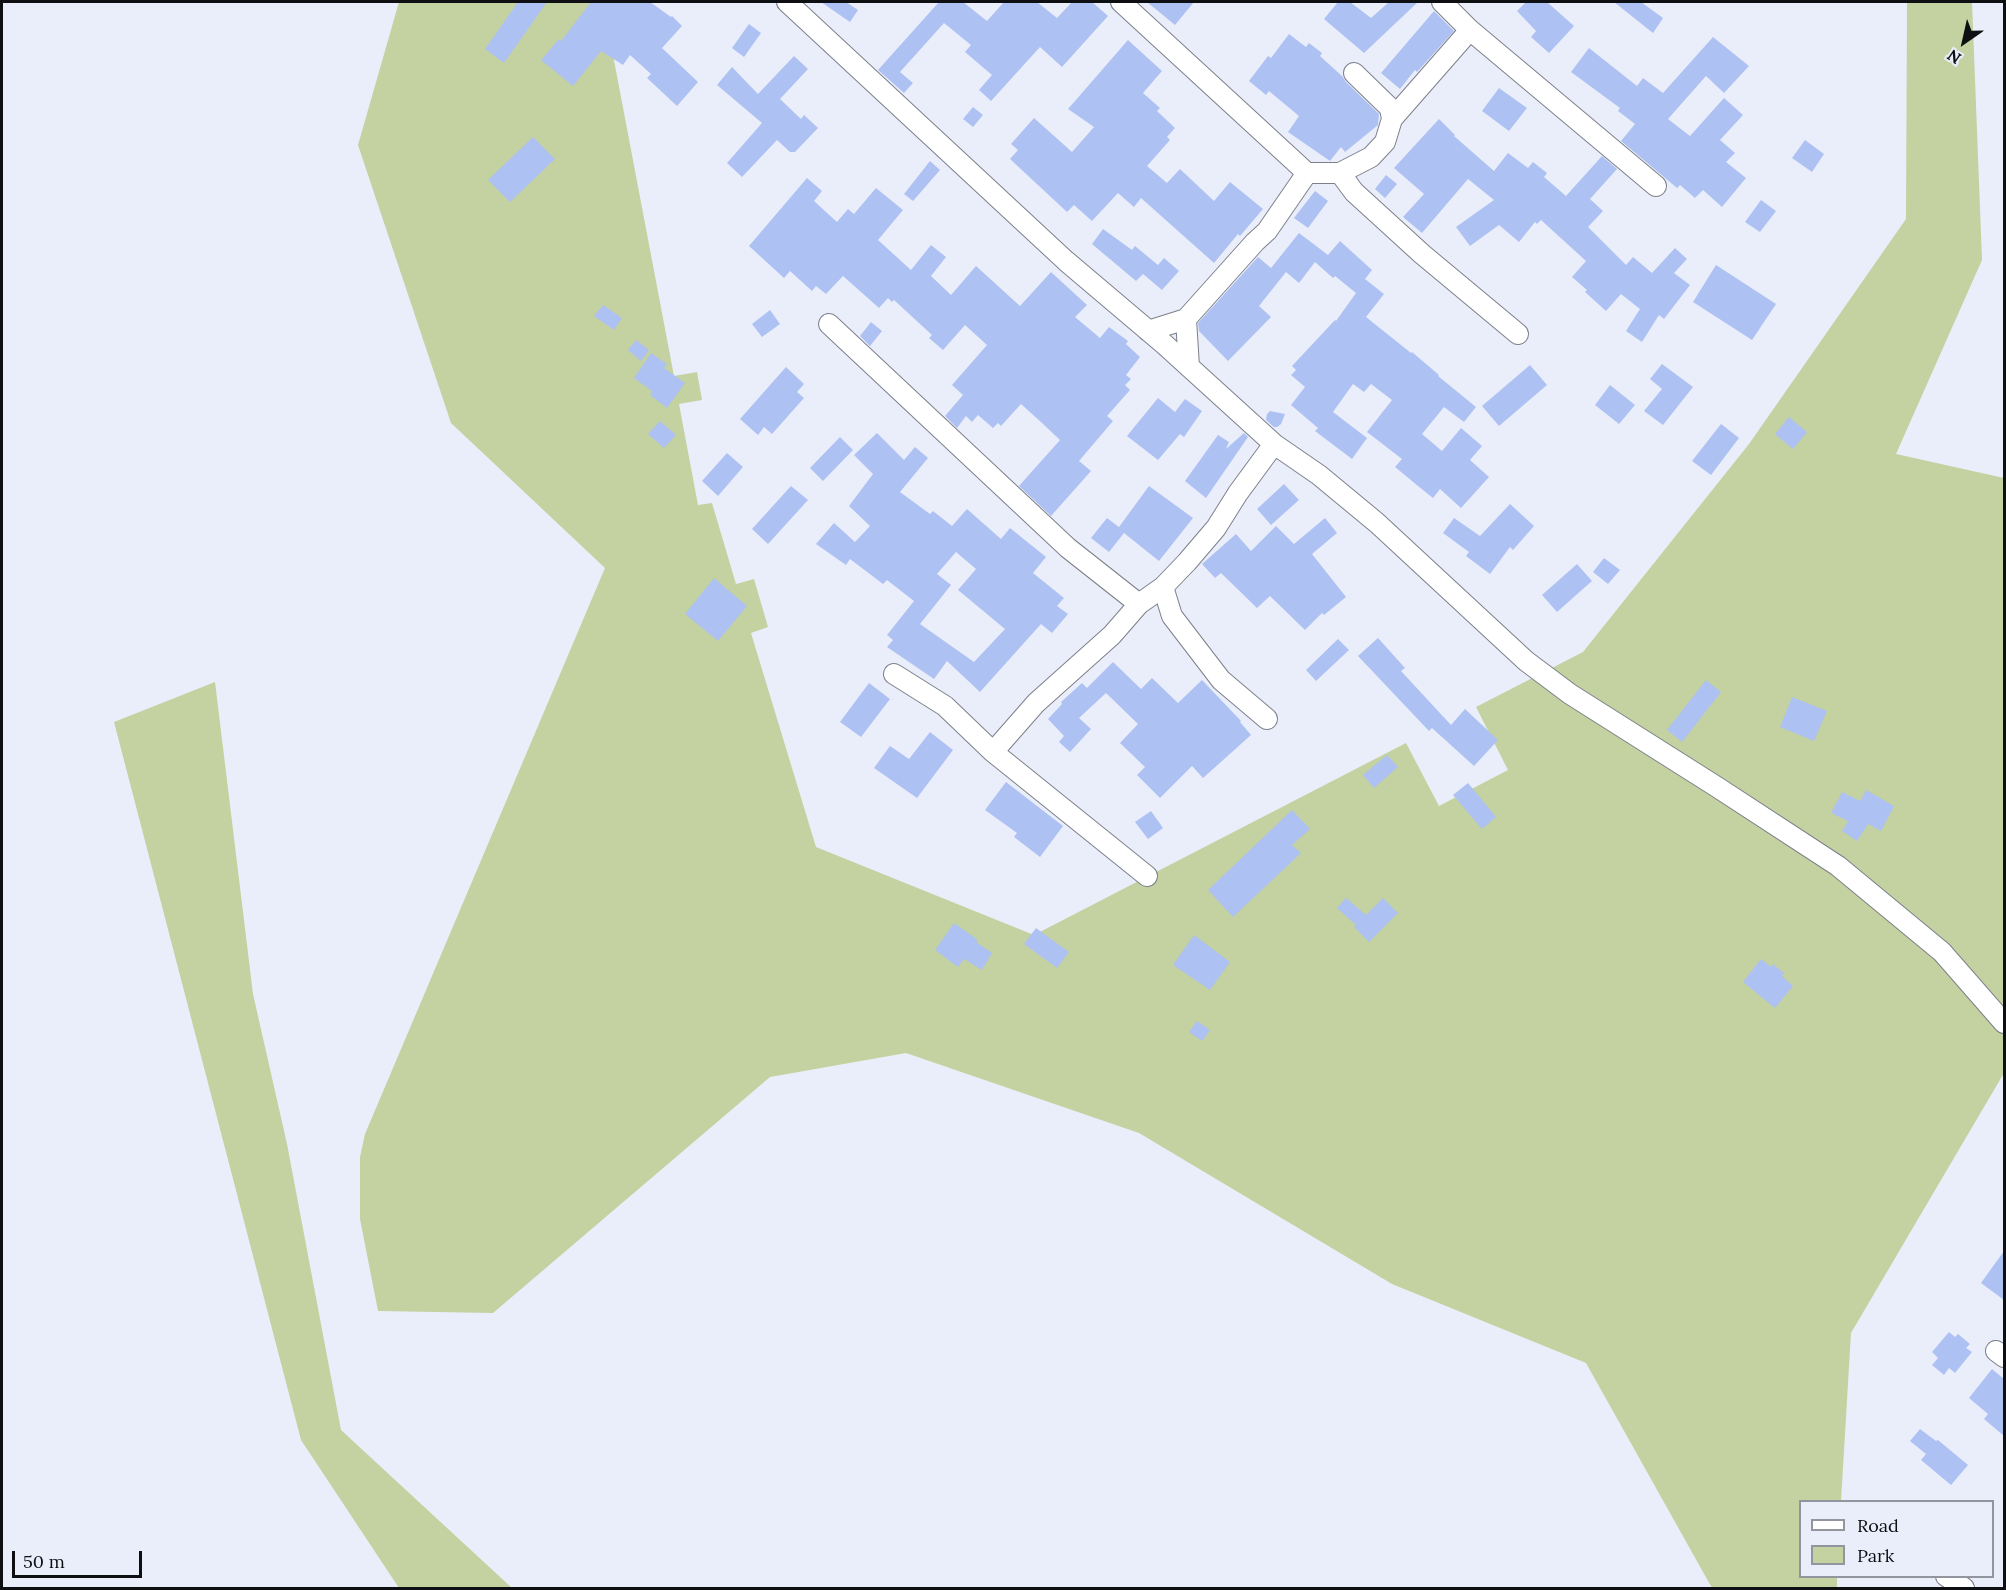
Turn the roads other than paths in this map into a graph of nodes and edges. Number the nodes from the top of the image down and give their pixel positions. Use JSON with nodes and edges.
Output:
{"nodes":[{"id":1,"x":787,"y":2,"type":"edge"},
{"id":2,"x":1121,"y":2,"type":"edge"},
{"id":3,"x":1442,"y":2,"type":"edge"},
{"id":4,"x":1470,"y":30,"type":"junction"},
{"id":5,"x":1354,"y":73,"type":"dead end"},
{"id":6,"x":1392,"y":119,"type":"junction"},
{"id":7,"x":1307,"y":173,"type":"junction"},
{"id":8,"x":1340,"y":173,"type":"junction"},
{"id":9,"x":1656,"y":186,"type":"dead end"},
{"id":10,"x":1186,"y":319,"type":"junction"},
{"id":11,"x":829,"y":324,"type":"dead end"},
{"id":12,"x":1148,"y":331,"type":"junction"},
{"id":13,"x":1518,"y":334,"type":"dead end"},
{"id":14,"x":1189,"y":367,"type":"junction"},
{"id":15,"x":1275,"y":444,"type":"junction"},
{"id":16,"x":1163,"y":587,"type":"junction"},
{"id":17,"x":1139,"y":604,"type":"junction"},
{"id":18,"x":894,"y":674,"type":"dead end"},
{"id":19,"x":1267,"y":719,"type":"dead end"},
{"id":20,"x":993,"y":752,"type":"junction"},
{"id":21,"x":1147,"y":876,"type":"dead end"},
{"id":22,"x":2004,"y":1023,"type":"edge"},
{"id":23,"x":1949,"y":1578,"type":"edge"},
{"id":24,"x":1964,"y":1588,"type":"edge"}],
"edges":[{"from":1,"to":12,"type":"street"},
{"from":2,"to":7,"type":"street"},
{"from":3,"to":4,"type":"street"},
{"from":4,"to":6,"type":"street"},
{"from":4,"to":9,"type":"street"},
{"from":5,"to":6,"type":"street"},
{"from":6,"to":8,"type":"street"},
{"from":7,"to":8,"type":"street"},
{"from":7,"to":10,"type":"street"},
{"from":8,"to":13,"type":"street"},
{"from":10,"to":12,"type":"street"},
{"from":10,"to":14,"type":"street"},
{"from":11,"to":17,"type":"street"},
{"from":12,"to":14,"type":"street"},
{"from":14,"to":15,"type":"street"},
{"from":15,"to":16,"type":"street"},
{"from":15,"to":22,"type":"street"},
{"from":16,"to":17,"type":"street"},
{"from":16,"to":19,"type":"street"},
{"from":17,"to":20,"type":"street"},
{"from":18,"to":20,"type":"street"},
{"from":20,"to":21,"type":"street"},
{"from":23,"to":24,"type":"street"}]}
